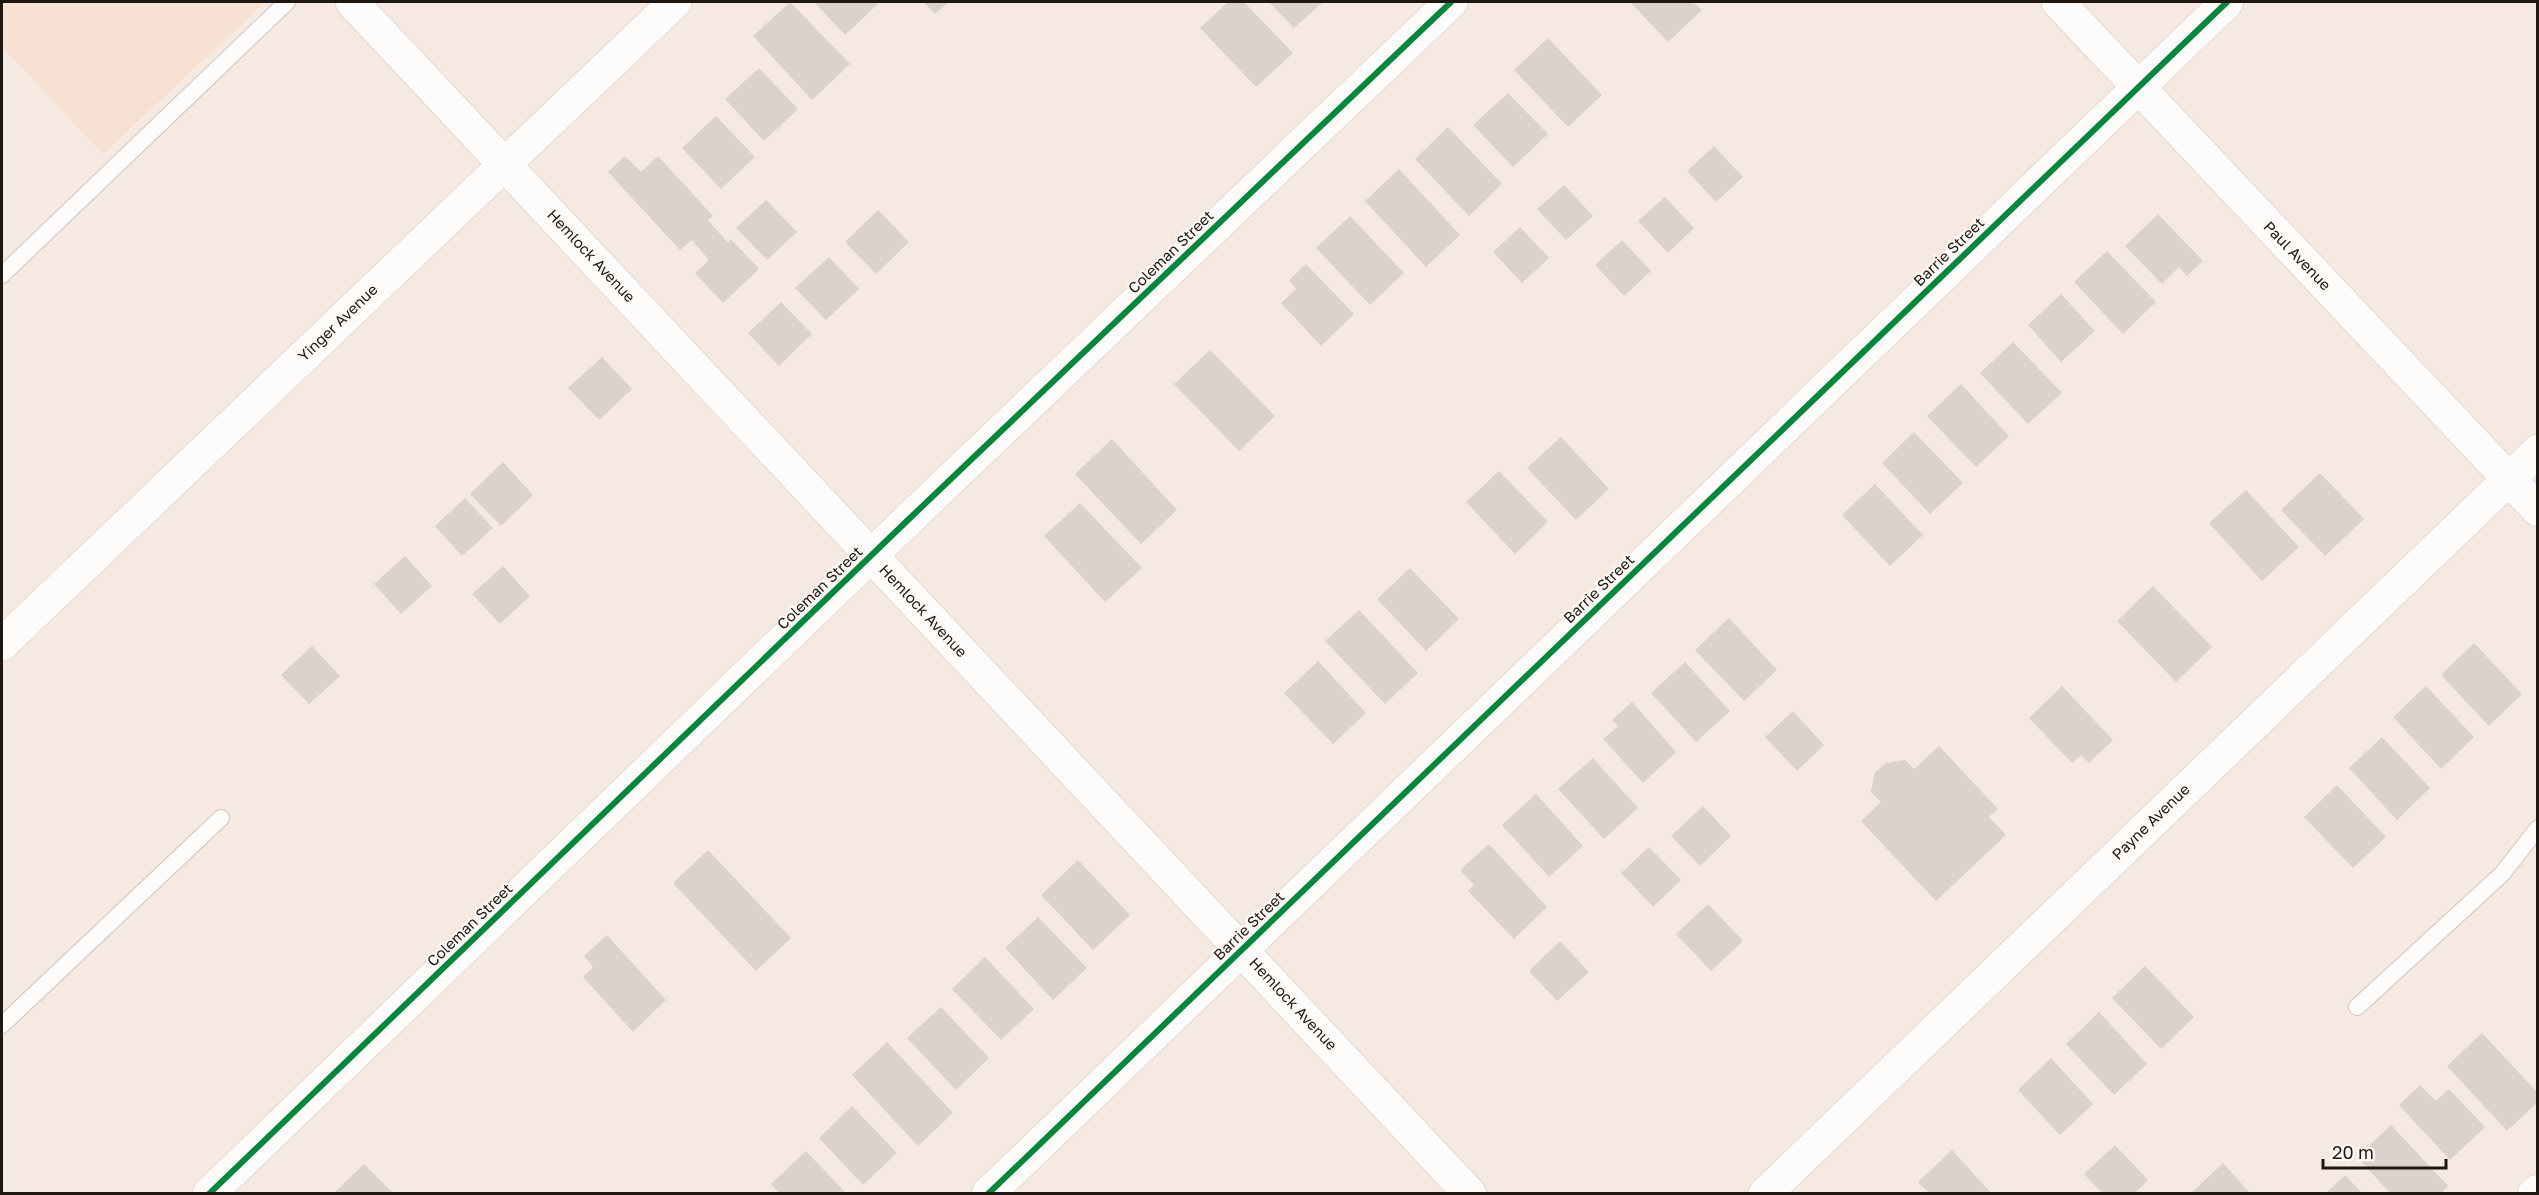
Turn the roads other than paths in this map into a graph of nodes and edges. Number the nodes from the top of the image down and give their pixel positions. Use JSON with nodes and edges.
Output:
{"nodes":[{"id":1,"x":287,"y":2,"type":"edge"},
{"id":2,"x":352,"y":2,"type":"edge"},
{"id":3,"x":675,"y":2,"type":"edge"},
{"id":4,"x":1451,"y":2,"type":"edge"},
{"id":5,"x":2058,"y":2,"type":"edge"},
{"id":6,"x":2227,"y":2,"type":"edge"},
{"id":7,"x":2138,"y":87,"type":"junction"},
{"id":8,"x":505,"y":164,"type":"junction"},
{"id":9,"x":2,"y":275,"type":"edge"},
{"id":10,"x":2538,"y":451,"type":"edge"},
{"id":11,"x":2508,"y":479,"type":"junction"},
{"id":12,"x":2538,"y":510,"type":"edge"},
{"id":13,"x":871,"y":555,"type":"junction"},
{"id":14,"x":2,"y":644,"type":"edge"},
{"id":15,"x":221,"y":818,"type":"dead end"},
{"id":16,"x":2538,"y":828,"type":"edge"},
{"id":17,"x":1241,"y":950,"type":"junction"},
{"id":18,"x":2357,"y":1007,"type":"dead end"},
{"id":19,"x":2,"y":1025,"type":"edge"},
{"id":20,"x":209,"y":1194,"type":"edge"},
{"id":21,"x":988,"y":1194,"type":"edge"},
{"id":22,"x":1470,"y":1194,"type":"edge"},
{"id":23,"x":1765,"y":1194,"type":"edge"}],
"edges":[{"from":1,"to":9,"type":"lane"},
{"from":2,"to":8,"type":"street","name":"Hemlock Avenue"},
{"from":3,"to":8,"type":"street","name":"Yinger Avenue"},
{"from":4,"to":13,"type":"street","name":"Coleman Street"},
{"from":5,"to":7,"type":"street","name":"Paul Avenue"},
{"from":6,"to":7,"type":"street","name":"Barrie Street"},
{"from":7,"to":11,"type":"street","name":"Paul Avenue"},
{"from":7,"to":17,"type":"street","name":"Barrie Street"},
{"from":8,"to":13,"type":"street","name":"Hemlock Avenue"},
{"from":8,"to":14,"type":"street","name":"Yinger Avenue"},
{"from":10,"to":11,"type":"street","name":"Payne Avenue"},
{"from":11,"to":12,"type":"street","name":"Paul Avenue"},
{"from":11,"to":23,"type":"street","name":"Payne Avenue"},
{"from":13,"to":17,"type":"street","name":"Hemlock Avenue"},
{"from":13,"to":20,"type":"street","name":"Coleman Street"},
{"from":15,"to":19,"type":"lane"},
{"from":16,"to":18,"type":"lane"},
{"from":17,"to":21,"type":"street","name":"Barrie Street"},
{"from":17,"to":22,"type":"street","name":"Hemlock Avenue"}]}
